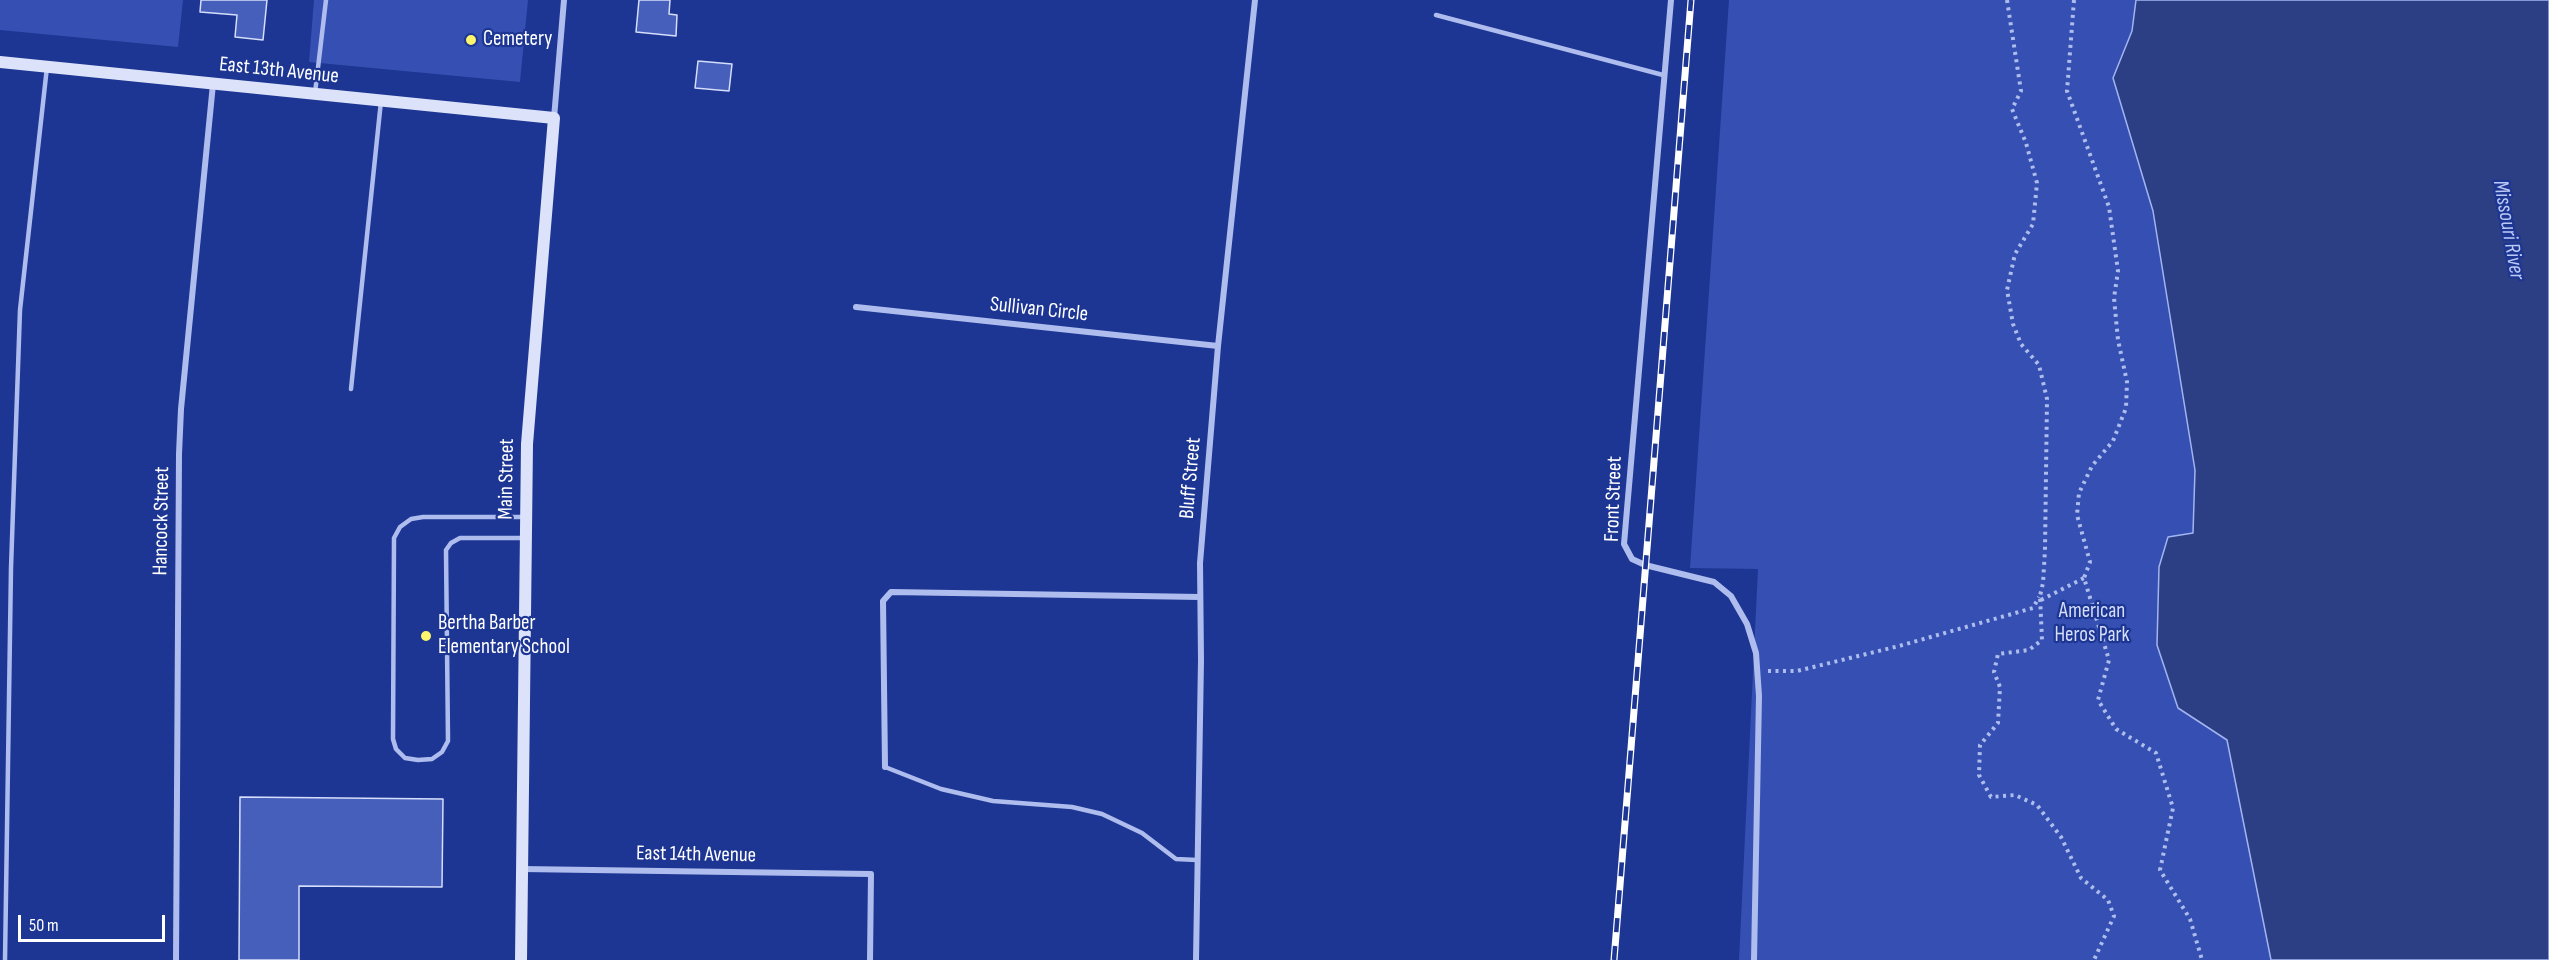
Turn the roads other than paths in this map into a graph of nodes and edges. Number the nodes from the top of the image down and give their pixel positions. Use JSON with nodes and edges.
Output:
{"nodes":[{"id":1,"x":326,"y":0,"type":"edge"},
{"id":2,"x":564,"y":0,"type":"edge"},
{"id":3,"x":1255,"y":0,"type":"edge"},
{"id":4,"x":1671,"y":0,"type":"edge"},
{"id":5,"x":1436,"y":15,"type":"dead end"},
{"id":6,"x":0,"y":62,"type":"edge"},
{"id":7,"x":47,"y":67,"type":"junction"},
{"id":8,"x":1663,"y":75,"type":"junction"},
{"id":9,"x":213,"y":84,"type":"junction"},
{"id":10,"x":315,"y":94,"type":"junction"},
{"id":11,"x":381,"y":100,"type":"junction"},
{"id":12,"x":554,"y":117,"type":"junction"},
{"id":13,"x":856,"y":307,"type":"dead end"},
{"id":14,"x":1218,"y":346,"type":"junction"},
{"id":15,"x":351,"y":389,"type":"dead end"},
{"id":16,"x":526,"y":517,"type":"junction"},
{"id":17,"x":526,"y":538,"type":"junction"},
{"id":18,"x":1200,"y":597,"type":"junction"},
{"id":19,"x":885,"y":767,"type":"joint"},
{"id":20,"x":1197,"y":860,"type":"junction"},
{"id":21,"x":522,"y":869,"type":"junction"},
{"id":22,"x":6,"y":960,"type":"edge"},
{"id":23,"x":176,"y":960,"type":"edge"},
{"id":24,"x":521,"y":960,"type":"edge"},
{"id":25,"x":870,"y":960,"type":"edge"},
{"id":26,"x":1196,"y":960,"type":"edge"},
{"id":27,"x":1754,"y":960,"type":"edge"}],
"edges":[{"from":1,"to":10,"type":"lane"},
{"from":2,"to":12,"type":"street","name":"Main Street"},
{"from":3,"to":14,"type":"street","name":"Bluff Street"},
{"from":4,"to":8,"type":"street","name":"Front Street"},
{"from":5,"to":8,"type":"lane"},
{"from":6,"to":7,"type":"street","name":"East 13th Avenue"},
{"from":7,"to":9,"type":"street","name":"East 13th Avenue"},
{"from":7,"to":22,"type":"lane"},
{"from":8,"to":27,"type":"street","name":"Front Street"},
{"from":9,"to":10,"type":"street","name":"East 13th Avenue"},
{"from":9,"to":23,"type":"street","name":"Hancock Street"},
{"from":10,"to":11,"type":"street","name":"East 13th Avenue"},
{"from":11,"to":12,"type":"street","name":"East 13th Avenue"},
{"from":11,"to":15,"type":"lane"},
{"from":12,"to":16,"type":"street","name":"Main Street"},
{"from":13,"to":14,"type":"street","name":"Sullivan Circle"},
{"from":14,"to":18,"type":"street","name":"Bluff Street"},
{"from":16,"to":17,"type":"street","name":"Main Street"},
{"from":16,"to":17,"type":"lane"},
{"from":17,"to":21,"type":"street","name":"Main Street"},
{"from":18,"to":19,"type":"street"},
{"from":18,"to":20,"type":"street","name":"Bluff Street"},
{"from":19,"to":20,"type":"lane"},
{"from":20,"to":26,"type":"street","name":"Bluff Street"},
{"from":21,"to":24,"type":"street","name":"Main Street"},
{"from":21,"to":25,"type":"street","name":"East 14th Avenue"}]}
